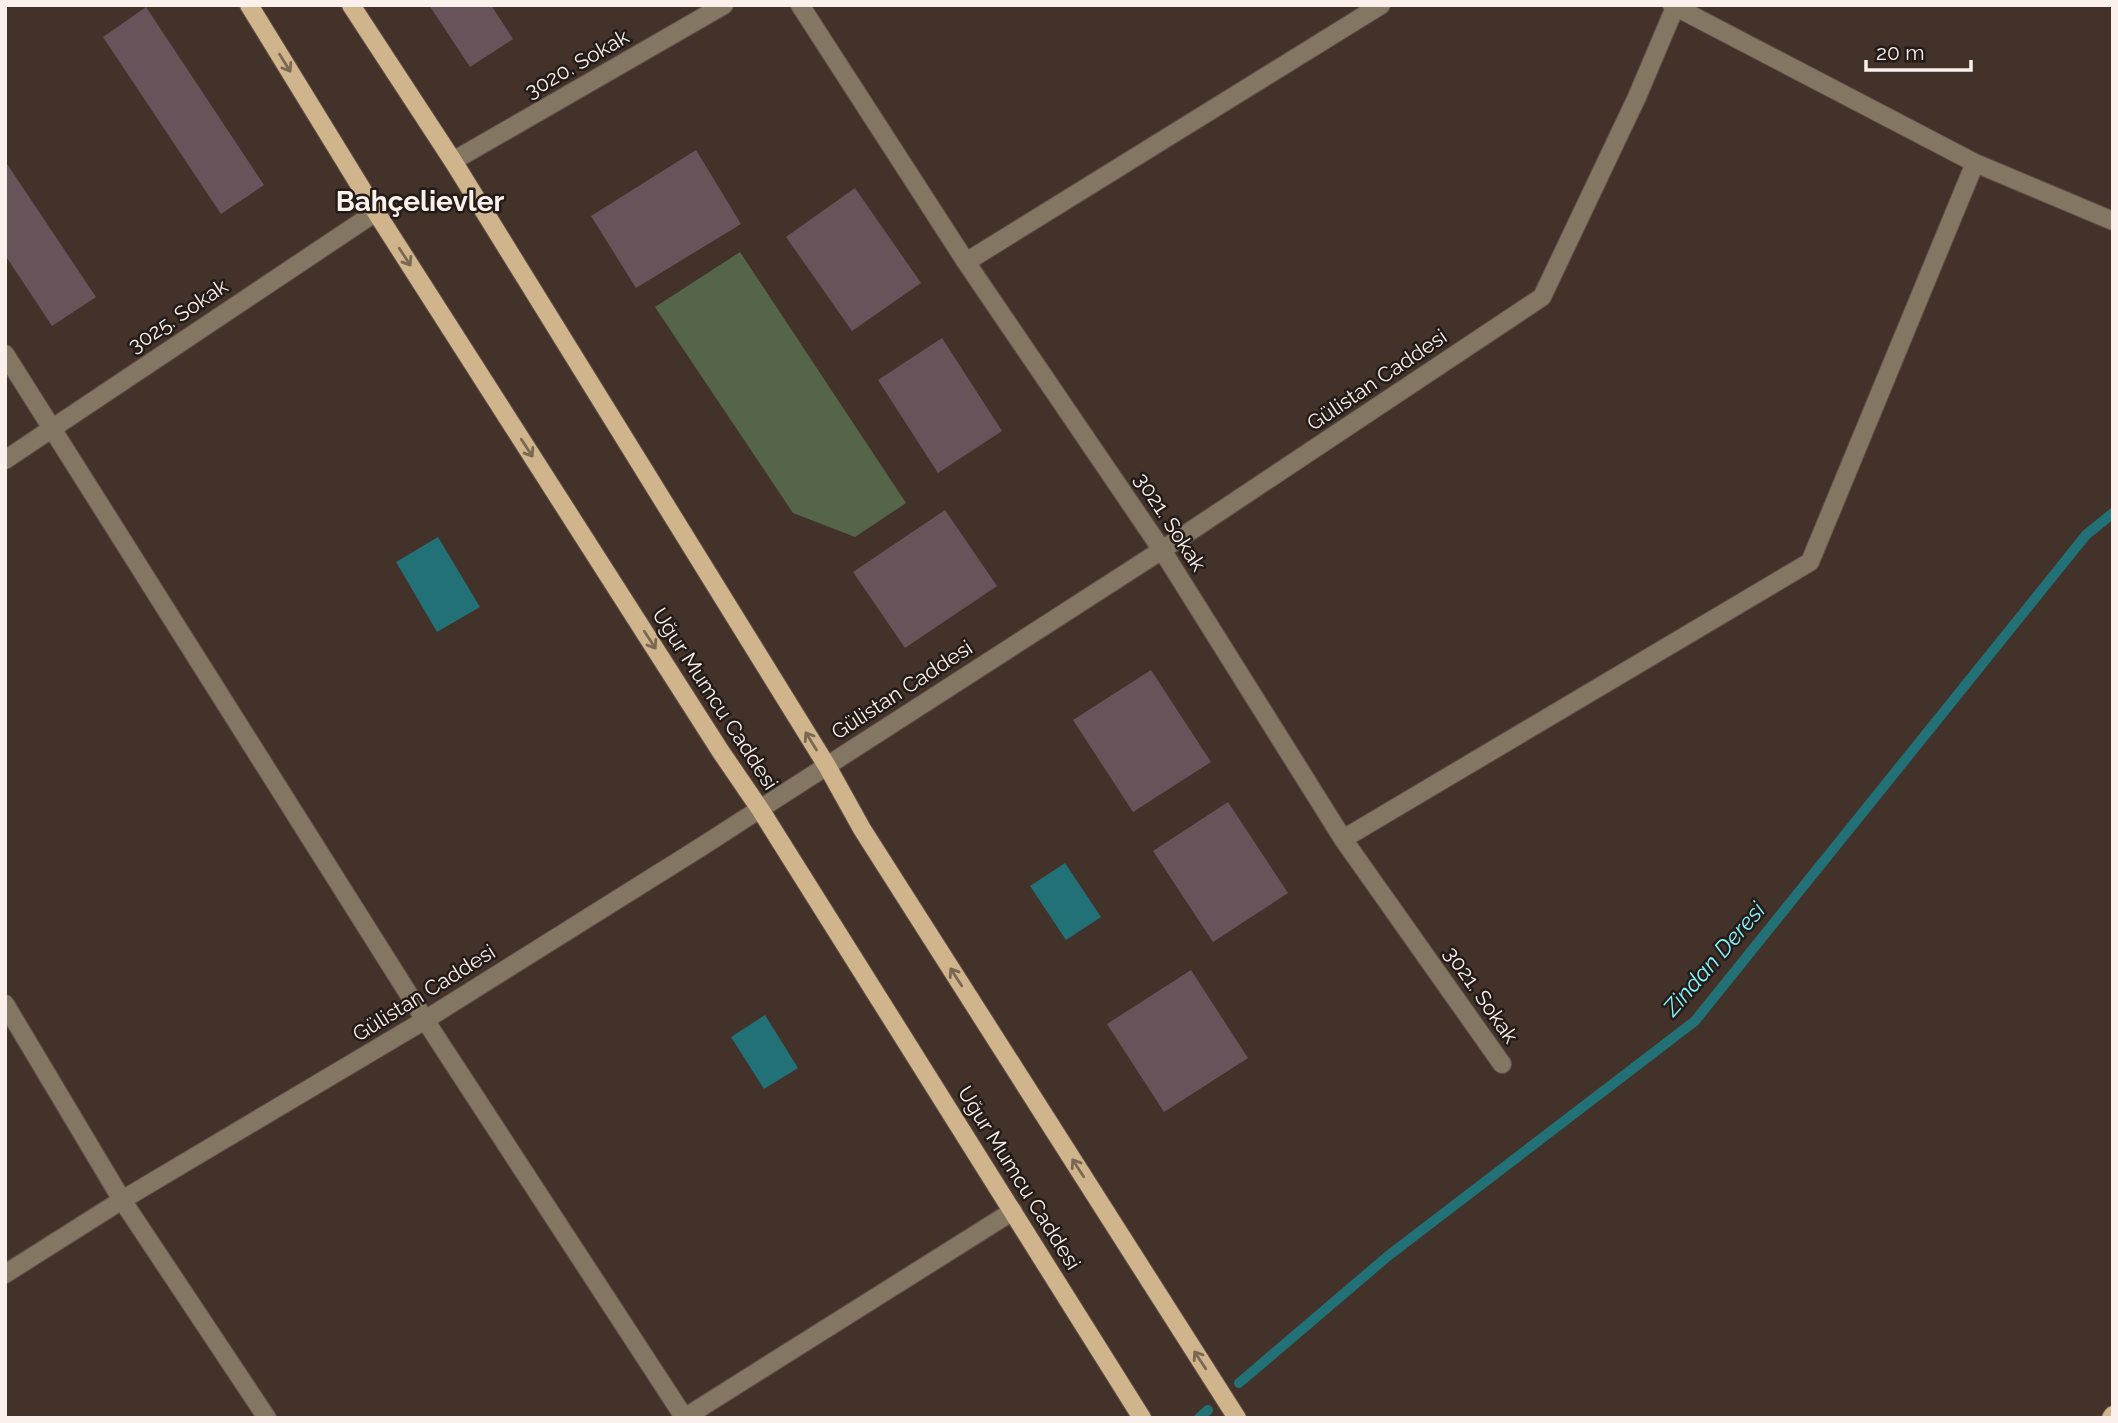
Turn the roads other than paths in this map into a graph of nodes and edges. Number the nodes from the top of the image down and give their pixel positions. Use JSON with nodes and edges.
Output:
{"nodes":[{"id":1,"x":249,"y":5,"type":"edge"},
{"id":2,"x":351,"y":5,"type":"edge"},
{"id":3,"x":724,"y":5,"type":"edge"},
{"id":4,"x":800,"y":5,"type":"edge"},
{"id":5,"x":1381,"y":5,"type":"edge"},
{"id":6,"x":1674,"y":6,"type":"edge"},
{"id":7,"x":453,"y":161,"type":"junction"},
{"id":8,"x":1975,"y":163,"type":"junction"},
{"id":9,"x":376,"y":212,"type":"junction"},
{"id":10,"x":2113,"y":220,"type":"edge"},
{"id":11,"x":966,"y":262,"type":"junction"},
{"id":12,"x":5,"y":354,"type":"edge"},
{"id":13,"x":52,"y":428,"type":"junction"},
{"id":14,"x":5,"y":460,"type":"edge"},
{"id":15,"x":1162,"y":550,"type":"junction"},
{"id":16,"x":827,"y":766,"type":"junction"},
{"id":17,"x":760,"y":809,"type":"junction"},
{"id":18,"x":1343,"y":839,"type":"junction"},
{"id":19,"x":5,"y":1004,"type":"edge"},
{"id":20,"x":425,"y":1020,"type":"junction"},
{"id":21,"x":1502,"y":1064,"type":"dead end"},
{"id":22,"x":122,"y":1200,"type":"junction"},
{"id":23,"x":1013,"y":1211,"type":"junction"},
{"id":24,"x":5,"y":1274,"type":"edge"},
{"id":25,"x":267,"y":1418,"type":"edge"},
{"id":26,"x":684,"y":1418,"type":"edge"},
{"id":27,"x":1142,"y":1418,"type":"edge"},
{"id":28,"x":1237,"y":1418,"type":"edge"}],
"edges":[{"from":1,"to":9,"type":"main road","name":"Uğur Mumcu Caddesi","one_way":true},
{"from":2,"to":7,"type":"main road"},
{"from":3,"to":7,"type":"street","name":"3020. Sokak"},
{"from":4,"to":11,"type":"street","name":"3021. Sokak"},
{"from":5,"to":11,"type":"street"},
{"from":6,"to":8,"type":"street"},
{"from":6,"to":15,"type":"street","name":"Gülistan Caddesi"},
{"from":16,"to":7,"type":"main road","one_way":true},
{"from":8,"to":10,"type":"street"},
{"from":8,"to":18,"type":"street"},
{"from":9,"to":13,"type":"street","name":"3025. Sokak"},
{"from":9,"to":17,"type":"main road","name":"Uğur Mumcu Caddesi","one_way":true},
{"from":11,"to":15,"type":"street","name":"3021. Sokak"},
{"from":12,"to":13,"type":"street"},
{"from":13,"to":14,"type":"street","name":"3025. Sokak"},
{"from":13,"to":20,"type":"street"},
{"from":15,"to":16,"type":"street","name":"Gülistan Caddesi"},
{"from":15,"to":18,"type":"street","name":"3021. Sokak"},
{"from":16,"to":17,"type":"street","name":"Gülistan Caddesi"},
{"from":28,"to":16,"type":"main road","one_way":true},
{"from":17,"to":20,"type":"street","name":"Gülistan Caddesi"},
{"from":17,"to":23,"type":"main road","name":"Uğur Mumcu Caddesi"},
{"from":18,"to":21,"type":"street","name":"3021. Sokak"},
{"from":19,"to":22,"type":"street"},
{"from":20,"to":22,"type":"street","name":"Gülistan Caddesi"},
{"from":20,"to":26,"type":"street"},
{"from":22,"to":24,"type":"street","name":"Gülistan Caddesi"},
{"from":22,"to":25,"type":"street"},
{"from":23,"to":26,"type":"street"},
{"from":23,"to":27,"type":"main road","name":"Uğur Mumcu Caddesi"}]}
